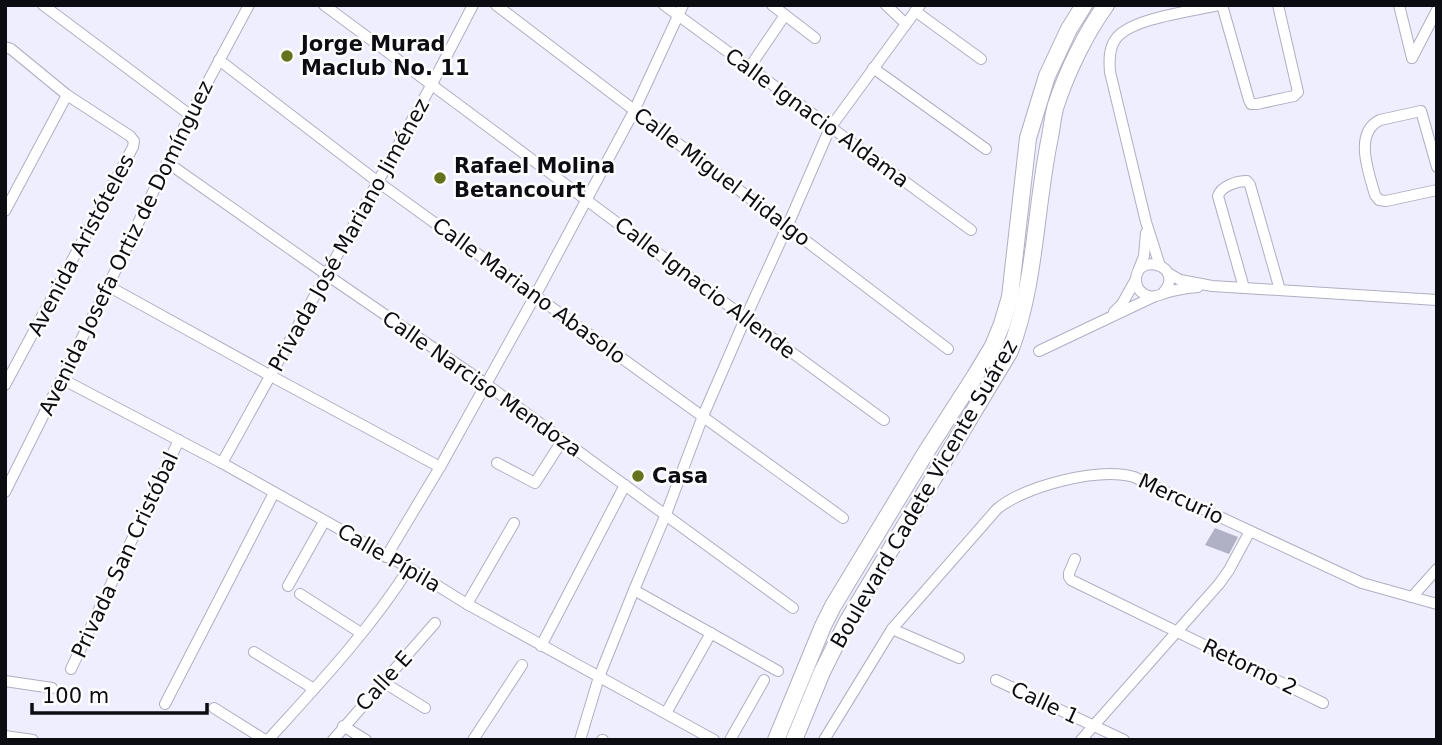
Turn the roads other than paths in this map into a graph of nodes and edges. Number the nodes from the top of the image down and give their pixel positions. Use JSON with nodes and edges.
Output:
{"nodes":[{"id":1,"x":43,"y":5,"type":"edge"},
{"id":2,"x":249,"y":5,"type":"edge"},
{"id":3,"x":324,"y":5,"type":"edge"},
{"id":4,"x":473,"y":5,"type":"edge"},
{"id":5,"x":496,"y":5,"type":"edge"},
{"id":6,"x":664,"y":5,"type":"edge"},
{"id":7,"x":683,"y":5,"type":"edge"},
{"id":8,"x":772,"y":5,"type":"edge"},
{"id":9,"x":886,"y":5,"type":"edge"},
{"id":10,"x":1084,"y":5,"type":"edge"},
{"id":11,"x":1106,"y":5,"type":"edge"},
{"id":12,"x":1220,"y":5,"type":"edge"},
{"id":13,"x":1278,"y":5,"type":"edge"},
{"id":14,"x":1399,"y":5,"type":"edge"},
{"id":15,"x":918,"y":8,"type":"edge"},
{"id":16,"x":1437,"y":10,"type":"edge"},
{"id":17,"x":678,"y":16,"type":"junction"},
{"id":18,"x":785,"y":16,"type":"junction"},
{"id":19,"x":906,"y":24,"type":"junction"},
{"id":20,"x":815,"y":38,"type":"dead end"},
{"id":21,"x":5,"y":47,"type":"edge"},
{"id":22,"x":981,"y":59,"type":"dead end"},
{"id":23,"x":219,"y":60,"type":"junction"},
{"id":24,"x":749,"y":68,"type":"junction"},
{"id":25,"x":873,"y":68,"type":"junction"},
{"id":26,"x":432,"y":84,"type":"junction"},
{"id":27,"x":66,"y":95,"type":"junction"},
{"id":28,"x":634,"y":110,"type":"junction"},
{"id":29,"x":190,"y":115,"type":"junction"},
{"id":30,"x":830,"y":128,"type":"junction"},
{"id":31,"x":986,"y":149,"type":"dead end"},
{"id":32,"x":168,"y":163,"type":"junction"},
{"id":33,"x":1437,"y":167,"type":"edge"},
{"id":34,"x":378,"y":182,"type":"junction"},
{"id":35,"x":1437,"y":190,"type":"edge"},
{"id":36,"x":587,"y":199,"type":"junction"},
{"id":37,"x":5,"y":211,"type":"edge"},
{"id":38,"x":1146,"y":222,"type":"junction"},
{"id":39,"x":788,"y":227,"type":"junction"},
{"id":40,"x":971,"y":230,"type":"dead end"},
{"id":41,"x":1164,"y":269,"type":"junction"},
{"id":42,"x":327,"y":275,"type":"junction"},
{"id":43,"x":1137,"y":275,"type":"junction"},
{"id":44,"x":108,"y":286,"type":"junction"},
{"id":45,"x":1212,"y":286,"type":"junction"},
{"id":46,"x":1244,"y":288,"type":"junction"},
{"id":47,"x":1280,"y":290,"type":"junction"},
{"id":48,"x":1158,"y":295,"type":"junction"},
{"id":49,"x":535,"y":296,"type":"junction"},
{"id":50,"x":1437,"y":300,"type":"edge"},
{"id":51,"x":1109,"y":317,"type":"junction"},
{"id":52,"x":745,"y":319,"type":"junction"},
{"id":53,"x":948,"y":349,"type":"dead end"},
{"id":54,"x":1039,"y":351,"type":"dead end"},
{"id":55,"x":8,"y":373,"type":"edge"},
{"id":56,"x":271,"y":376,"type":"junction"},
{"id":57,"x":62,"y":379,"type":"junction"},
{"id":58,"x":486,"y":384,"type":"junction"},
{"id":59,"x":5,"y":385,"type":"edge"},
{"id":60,"x":703,"y":416,"type":"junction"},
{"id":61,"x":884,"y":420,"type":"dead end"},
{"id":62,"x":179,"y":440,"type":"junction"},
{"id":63,"x":562,"y":441,"type":"junction"},
{"id":64,"x":222,"y":463,"type":"junction"},
{"id":65,"x":497,"y":463,"type":"dead end"},
{"id":66,"x":440,"y":467,"type":"junction"},
{"id":67,"x":625,"y":485,"type":"junction"},
{"id":68,"x":5,"y":492,"type":"edge"},
{"id":69,"x":274,"y":493,"type":"junction"},
{"id":70,"x":666,"y":514,"type":"junction"},
{"id":71,"x":843,"y":518,"type":"dead end"},
{"id":72,"x":324,"y":522,"type":"junction"},
{"id":73,"x":514,"y":523,"type":"dead end"},
{"id":74,"x":1250,"y":531,"type":"junction"},
{"id":75,"x":386,"y":557,"type":"junction"},
{"id":76,"x":1075,"y":559,"type":"dead end"},
{"id":77,"x":409,"y":568,"type":"junction"},
{"id":78,"x":1437,"y":569,"type":"edge"},
{"id":79,"x":288,"y":586,"type":"dead end"},
{"id":80,"x":634,"y":590,"type":"junction"},
{"id":81,"x":300,"y":594,"type":"dead end"},
{"id":82,"x":1412,"y":597,"type":"junction"},
{"id":83,"x":467,"y":604,"type":"junction"},
{"id":84,"x":1437,"y":604,"type":"edge"},
{"id":85,"x":793,"y":608,"type":"dead end"},
{"id":86,"x":435,"y":623,"type":"dead end"},
{"id":87,"x":892,"y":629,"type":"junction"},
{"id":88,"x":1177,"y":631,"type":"junction"},
{"id":89,"x":361,"y":633,"type":"junction"},
{"id":90,"x":712,"y":633,"type":"junction"},
{"id":91,"x":541,"y":646,"type":"junction"},
{"id":92,"x":254,"y":652,"type":"dead end"},
{"id":93,"x":959,"y":658,"type":"dead end"},
{"id":94,"x":522,"y":665,"type":"dead end"},
{"id":95,"x":71,"y":669,"type":"dead end"},
{"id":96,"x":778,"y":671,"type":"dead end"},
{"id":97,"x":599,"y":677,"type":"junction"},
{"id":98,"x":764,"y":680,"type":"dead end"},
{"id":99,"x":996,"y":680,"type":"dead end"},
{"id":100,"x":5,"y":681,"type":"edge"},
{"id":101,"x":383,"y":681,"type":"junction"},
{"id":102,"x":52,"y":688,"type":"dead end"},
{"id":103,"x":314,"y":689,"type":"junction"},
{"id":104,"x":1323,"y":703,"type":"dead end"},
{"id":105,"x":165,"y":704,"type":"dead end"},
{"id":106,"x":214,"y":708,"type":"dead end"},
{"id":107,"x":425,"y":708,"type":"dead end"},
{"id":108,"x":666,"y":713,"type":"junction"},
{"id":109,"x":343,"y":726,"type":"junction"},
{"id":110,"x":1094,"y":726,"type":"junction"},
{"id":111,"x":5,"y":736,"type":"edge"},
{"id":112,"x":33,"y":740,"type":"edge"},
{"id":113,"x":266,"y":740,"type":"edge"},
{"id":114,"x":333,"y":740,"type":"edge"},
{"id":115,"x":366,"y":740,"type":"edge"},
{"id":116,"x":473,"y":740,"type":"edge"},
{"id":117,"x":580,"y":740,"type":"edge"},
{"id":118,"x":714,"y":740,"type":"edge"},
{"id":119,"x":730,"y":740,"type":"edge"},
{"id":120,"x":776,"y":740,"type":"edge"},
{"id":121,"x":794,"y":740,"type":"edge"},
{"id":122,"x":824,"y":740,"type":"edge"},
{"id":123,"x":1081,"y":740,"type":"edge"},
{"id":124,"x":1124,"y":740,"type":"edge"}],
"edges":[{"from":1,"to":29,"type":"street"},
{"from":2,"to":23,"type":"street","name":"Avenida Josefa Ortiz de Domínguez"},
{"from":3,"to":26,"type":"street","name":"Calle Ignacio Allende"},
{"from":4,"to":26,"type":"street","name":"Privada José Mariano Jiménez"},
{"from":5,"to":28,"type":"street","name":"Calle Miguel Hidalgo"},
{"from":6,"to":17,"type":"street","name":"Calle Ignacio Aldama"},
{"from":7,"to":17,"type":"street"},
{"from":8,"to":18,"type":"street"},
{"from":9,"to":19,"type":"street"},
{"from":10,"to":120,"type":"main road","name":"Boulevard Cadete Vicente Suárez"},
{"from":11,"to":121,"type":"main road","name":"Boulevard Cadete Vicente Suárez"},
{"from":12,"to":13,"type":"street"},
{"from":12,"to":38,"type":"street"},
{"from":14,"to":16,"type":"street"},
{"from":15,"to":19,"type":"street"},
{"from":15,"to":22,"type":"street"},
{"from":17,"to":24,"type":"street","name":"Calle Ignacio Aldama"},
{"from":17,"to":28,"type":"street"},
{"from":18,"to":20,"type":"street"},
{"from":18,"to":24,"type":"street"},
{"from":19,"to":25,"type":"street"},
{"from":21,"to":27,"type":"street"},
{"from":23,"to":29,"type":"street","name":"Avenida Josefa Ortiz de Domínguez"},
{"from":23,"to":34,"type":"street","name":"Calle Mariano Abasolo"},
{"from":24,"to":30,"type":"street","name":"Calle Ignacio Aldama"},
{"from":25,"to":30,"type":"street"},
{"from":25,"to":31,"type":"street"},
{"from":26,"to":34,"type":"street","name":"Privada José Mariano Jiménez"},
{"from":26,"to":36,"type":"street","name":"Calle Ignacio Allende"},
{"from":27,"to":37,"type":"street"},
{"from":27,"to":55,"type":"street","name":"Avenida Aristóteles"},
{"from":28,"to":36,"type":"street"},
{"from":28,"to":39,"type":"street","name":"Calle Miguel Hidalgo"},
{"from":29,"to":32,"type":"street","name":"Avenida Josefa Ortiz de Domínguez"},
{"from":30,"to":39,"type":"street"},
{"from":30,"to":40,"type":"street","name":"Calle Ignacio Aldama"},
{"from":32,"to":42,"type":"street","name":"Calle Narciso Mendoza"},
{"from":32,"to":44,"type":"street","name":"Avenida Josefa Ortiz de Domínguez"},
{"from":33,"to":35,"type":"street"},
{"from":34,"to":42,"type":"street","name":"Privada José Mariano Jiménez"},
{"from":34,"to":49,"type":"street","name":"Calle Mariano Abasolo"},
{"from":36,"to":49,"type":"street"},
{"from":36,"to":52,"type":"street","name":"Calle Ignacio Allende"},
{"from":38,"to":41,"type":"street"},
{"from":38,"to":43,"type":"street"},
{"from":39,"to":52,"type":"street"},
{"from":39,"to":53,"type":"street","name":"Calle Miguel Hidalgo"},
{"from":41,"to":43,"type":"street"},
{"from":41,"to":45,"type":"street"},
{"from":41,"to":48,"type":"street"},
{"from":42,"to":56,"type":"street","name":"Privada José Mariano Jiménez"},
{"from":42,"to":58,"type":"street","name":"Calle Narciso Mendoza"},
{"from":43,"to":48,"type":"street"},
{"from":43,"to":51,"type":"street"},
{"from":44,"to":56,"type":"street"},
{"from":44,"to":57,"type":"street","name":"Avenida Josefa Ortiz de Domínguez"},
{"from":45,"to":46,"type":"street"},
{"from":45,"to":48,"type":"street"},
{"from":46,"to":47,"type":"street"},
{"from":46,"to":47,"type":"street"},
{"from":47,"to":50,"type":"street"},
{"from":48,"to":51,"type":"street"},
{"from":49,"to":58,"type":"street"},
{"from":49,"to":60,"type":"street","name":"Calle Mariano Abasolo"},
{"from":51,"to":54,"type":"street"},
{"from":52,"to":60,"type":"street"},
{"from":52,"to":61,"type":"street","name":"Calle Ignacio Allende"},
{"from":55,"to":59,"type":"street","name":"Avenida Aristóteles"},
{"from":56,"to":64,"type":"street","name":"Privada José Mariano Jiménez"},
{"from":56,"to":66,"type":"street"},
{"from":57,"to":62,"type":"street","name":"Calle Pípila"},
{"from":57,"to":68,"type":"street","name":"Avenida Josefa Ortiz de Domínguez"},
{"from":58,"to":63,"type":"street","name":"Calle Narciso Mendoza"},
{"from":58,"to":66,"type":"street"},
{"from":60,"to":70,"type":"street"},
{"from":60,"to":71,"type":"street","name":"Calle Mariano Abasolo"},
{"from":62,"to":64,"type":"street","name":"Calle Pípila"},
{"from":62,"to":95,"type":"street","name":"Privada San Cristóbal"},
{"from":63,"to":65,"type":"street"},
{"from":63,"to":67,"type":"street","name":"Calle Narciso Mendoza"},
{"from":64,"to":69,"type":"street","name":"Calle Pípila"},
{"from":66,"to":75,"type":"street"},
{"from":67,"to":70,"type":"street","name":"Calle Narciso Mendoza"},
{"from":67,"to":91,"type":"street"},
{"from":69,"to":72,"type":"street","name":"Calle Pípila"},
{"from":69,"to":105,"type":"street"},
{"from":70,"to":80,"type":"street"},
{"from":70,"to":85,"type":"street","name":"Calle Narciso Mendoza"},
{"from":72,"to":75,"type":"street","name":"Calle Pípila"},
{"from":72,"to":79,"type":"street"},
{"from":73,"to":83,"type":"street"},
{"from":74,"to":82,"type":"street","name":"Mercurio"},
{"from":74,"to":87,"type":"street","name":"Mercurio"},
{"from":74,"to":88,"type":"street"},
{"from":75,"to":77,"type":"street","name":"Calle Pípila"},
{"from":76,"to":88,"type":"street","name":"Retorno 2"},
{"from":77,"to":83,"type":"street","name":"Calle Pípila"},
{"from":77,"to":89,"type":"street"},
{"from":78,"to":82,"type":"street"},
{"from":80,"to":90,"type":"street"},
{"from":80,"to":97,"type":"street"},
{"from":81,"to":89,"type":"street"},
{"from":82,"to":84,"type":"street","name":"Mercurio"},
{"from":83,"to":91,"type":"street","name":"Calle Pípila"},
{"from":86,"to":101,"type":"street","name":"Calle E"},
{"from":87,"to":93,"type":"street"},
{"from":87,"to":122,"type":"street","name":"Mercurio"},
{"from":88,"to":104,"type":"street","name":"Retorno 2"},
{"from":88,"to":110,"type":"street"},
{"from":89,"to":103,"type":"street"},
{"from":90,"to":96,"type":"street"},
{"from":90,"to":108,"type":"street"},
{"from":91,"to":97,"type":"street","name":"Calle Pípila"},
{"from":92,"to":103,"type":"street"},
{"from":94,"to":116,"type":"street"},
{"from":97,"to":108,"type":"street","name":"Calle Pípila"},
{"from":97,"to":117,"type":"street"},
{"from":98,"to":119,"type":"street"},
{"from":99,"to":110,"type":"street","name":"Calle 1"},
{"from":100,"to":102,"type":"street"},
{"from":101,"to":107,"type":"street"},
{"from":101,"to":109,"type":"street","name":"Calle E"},
{"from":103,"to":113,"type":"street"},
{"from":106,"to":113,"type":"street"},
{"from":108,"to":118,"type":"street","name":"Calle Pípila"},
{"from":109,"to":114,"type":"street","name":"Calle E"},
{"from":109,"to":115,"type":"street"},
{"from":110,"to":123,"type":"street"},
{"from":110,"to":124,"type":"street","name":"Calle 1"},
{"from":111,"to":112,"type":"street"}]}
